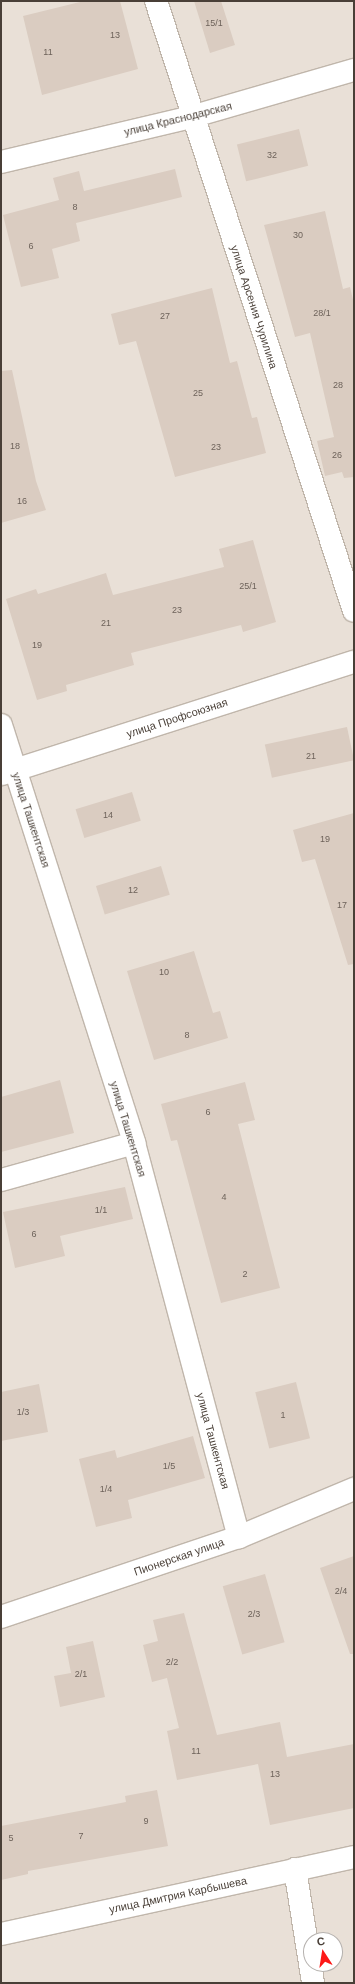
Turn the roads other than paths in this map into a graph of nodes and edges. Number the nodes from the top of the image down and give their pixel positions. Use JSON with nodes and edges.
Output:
{"nodes":[{"id":1,"x":156,"y":1,"type":"edge"},
{"id":2,"x":354,"y":70,"type":"edge"},
{"id":3,"x":191,"y":117,"type":"junction"},
{"id":4,"x":1,"y":162,"type":"edge"},
{"id":5,"x":354,"y":611,"type":"edge"},
{"id":6,"x":354,"y":662,"type":"edge"},
{"id":7,"x":1,"y":725,"type":"edge"},
{"id":8,"x":8,"y":772,"type":"edge"},
{"id":9,"x":134,"y":1143,"type":"junction"},
{"id":10,"x":1,"y":1180,"type":"edge"},
{"id":11,"x":354,"y":1489,"type":"edge"},
{"id":12,"x":239,"y":1537,"type":"junction"},
{"id":13,"x":1,"y":1617,"type":"edge"},
{"id":14,"x":354,"y":1856,"type":"edge"},
{"id":15,"x":295,"y":1869,"type":"junction"},
{"id":16,"x":1,"y":1934,"type":"edge"},
{"id":17,"x":313,"y":1983,"type":"edge"}],
"edges":[{"from":1,"to":3,"type":"street","name":"улица Арсения Чурилина"},
{"from":2,"to":3,"type":"street","name":"улица Краснодарская"},
{"from":3,"to":4,"type":"street","name":"улица Краснодарская"},
{"from":3,"to":5,"type":"street","name":"улица Арсения Чурилина"},
{"from":6,"to":8,"type":"street","name":"улица Профсоюзная"},
{"from":7,"to":8,"type":"street","name":"улица Ташкентская"},
{"from":8,"to":9,"type":"street","name":"улица Ташкентская"},
{"from":9,"to":10,"type":"street"},
{"from":9,"to":12,"type":"street","name":"улица Ташкентская"},
{"from":11,"to":12,"type":"street","name":"Пионерская улица"},
{"from":12,"to":13,"type":"street","name":"Пионерская улица"},
{"from":14,"to":15,"type":"street","name":"улица Дмитрия Карбышева"},
{"from":15,"to":16,"type":"street","name":"улица Дмитрия Карбышева"},
{"from":15,"to":17,"type":"street"}]}
